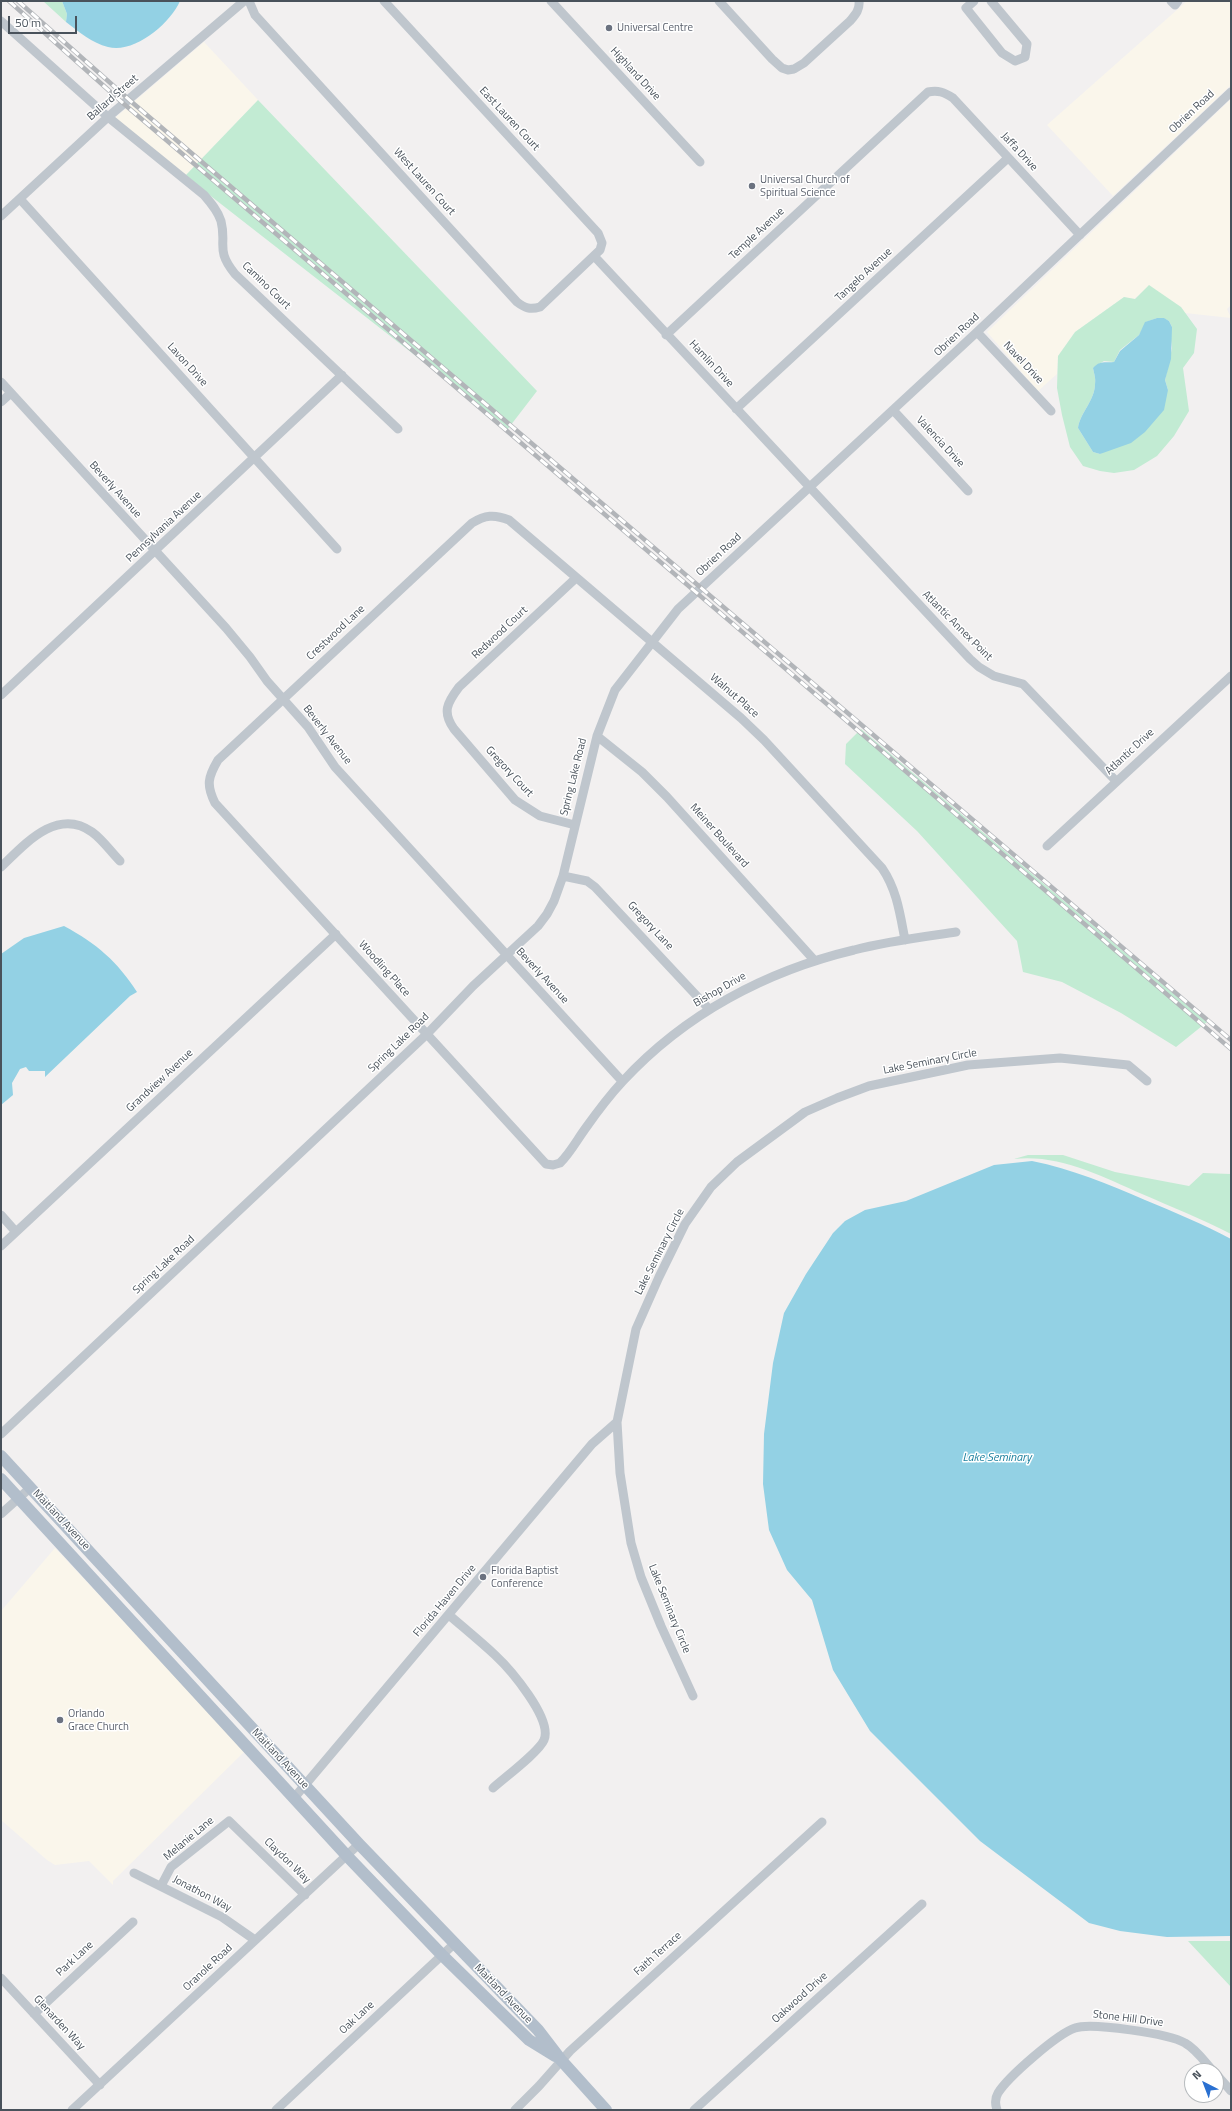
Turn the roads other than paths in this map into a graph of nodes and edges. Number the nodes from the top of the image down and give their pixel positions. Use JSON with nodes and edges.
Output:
{"nodes":[{"id":1,"x":244,"y":1,"type":"edge"},
{"id":2,"x":249,"y":1,"type":"edge"},
{"id":3,"x":384,"y":1,"type":"edge"},
{"id":4,"x":551,"y":1,"type":"edge"},
{"id":5,"x":719,"y":1,"type":"edge"},
{"id":6,"x":974,"y":1,"type":"edge"},
{"id":7,"x":990,"y":1,"type":"edge"},
{"id":8,"x":1171,"y":1,"type":"edge"},
{"id":9,"x":1178,"y":1,"type":"edge"},
{"id":10,"x":859,"y":4,"type":"edge"},
{"id":11,"x":1,"y":21,"type":"edge"},
{"id":12,"x":936,"y":90,"type":"joint"},
{"id":13,"x":1231,"y":92,"type":"edge"},
{"id":14,"x":108,"y":118,"type":"junction"},
{"id":15,"x":1008,"y":158,"type":"junction"},
{"id":16,"x":700,"y":162,"type":"dead end"},
{"id":17,"x":20,"y":199,"type":"junction"},
{"id":18,"x":1,"y":216,"type":"edge"},
{"id":19,"x":1080,"y":235,"type":"junction"},
{"id":20,"x":595,"y":257,"type":"junction"},
{"id":21,"x":977,"y":332,"type":"junction"},
{"id":22,"x":666,"y":334,"type":"junction"},
{"id":23,"x":342,"y":375,"type":"junction"},
{"id":24,"x":1,"y":382,"type":"edge"},
{"id":25,"x":11,"y":393,"type":"junction"},
{"id":26,"x":1,"y":402,"type":"edge"},
{"id":27,"x":736,"y":409,"type":"junction"},
{"id":28,"x":893,"y":410,"type":"junction"},
{"id":29,"x":1050,"y":411,"type":"dead end"},
{"id":30,"x":398,"y":429,"type":"dead end"},
{"id":31,"x":255,"y":458,"type":"junction"},
{"id":32,"x":809,"y":488,"type":"junction"},
{"id":33,"x":968,"y":491,"type":"dead end"},
{"id":34,"x":492,"y":515,"type":"joint"},
{"id":35,"x":337,"y":548,"type":"dead end"},
{"id":36,"x":155,"y":552,"type":"junction"},
{"id":37,"x":576,"y":578,"type":"junction"},
{"id":38,"x":696,"y":592,"type":"joint"},
{"id":39,"x":652,"y":641,"type":"junction"},
{"id":40,"x":1231,"y":676,"type":"edge"},
{"id":41,"x":1,"y":695,"type":"edge"},
{"id":42,"x":282,"y":699,"type":"junction"},
{"id":43,"x":446,"y":710,"type":"joint"},
{"id":44,"x":597,"y":736,"type":"junction"},
{"id":45,"x":1116,"y":781,"type":"junction"},
{"id":46,"x":209,"y":782,"type":"joint"},
{"id":47,"x":574,"y":825,"type":"junction"},
{"id":48,"x":1047,"y":846,"type":"dead end"},
{"id":49,"x":120,"y":861,"type":"dead end"},
{"id":50,"x":1,"y":867,"type":"edge"},
{"id":51,"x":563,"y":876,"type":"junction"},
{"id":52,"x":956,"y":932,"type":"dead end"},
{"id":53,"x":336,"y":934,"type":"junction"},
{"id":54,"x":905,"y":940,"type":"junction"},
{"id":55,"x":506,"y":955,"type":"junction"},
{"id":56,"x":815,"y":961,"type":"junction"},
{"id":57,"x":709,"y":1009,"type":"junction"},
{"id":58,"x":427,"y":1034,"type":"junction"},
{"id":59,"x":1147,"y":1080,"type":"dead end"},
{"id":60,"x":622,"y":1081,"type":"junction"},
{"id":61,"x":553,"y":1165,"type":"joint"},
{"id":62,"x":1,"y":1215,"type":"edge"},
{"id":63,"x":16,"y":1232,"type":"junction"},
{"id":64,"x":1,"y":1246,"type":"edge"},
{"id":65,"x":617,"y":1422,"type":"junction"},
{"id":66,"x":1,"y":1434,"type":"edge"},
{"id":67,"x":1,"y":1456,"type":"edge"},
{"id":68,"x":1,"y":1479,"type":"edge"},
{"id":69,"x":30,"y":1488,"type":"junction"},
{"id":70,"x":19,"y":1498,"type":"junction"},
{"id":71,"x":1,"y":1514,"type":"edge"},
{"id":72,"x":92,"y":1554,"type":"junction"},
{"id":73,"x":80,"y":1565,"type":"junction"},
{"id":74,"x":448,"y":1615,"type":"junction"},
{"id":75,"x":169,"y":1638,"type":"junction"},
{"id":76,"x":170,"y":1663,"type":"junction"},
{"id":77,"x":693,"y":1696,"type":"dead end"},
{"id":78,"x":305,"y":1785,"type":"junction"},
{"id":79,"x":493,"y":1788,"type":"dead end"},
{"id":80,"x":294,"y":1798,"type":"junction"},
{"id":81,"x":822,"y":1822,"type":"dead end"},
{"id":82,"x":253,"y":1844,"type":"joint"},
{"id":83,"x":359,"y":1844,"type":"junction"},
{"id":84,"x":348,"y":1856,"type":"junction"},
{"id":85,"x":134,"y":1873,"type":"dead end"},
{"id":86,"x":161,"y":1886,"type":"junction"},
{"id":87,"x":305,"y":1895,"type":"junction"},
{"id":88,"x":922,"y":1904,"type":"dead end"},
{"id":89,"x":133,"y":1922,"type":"dead end"},
{"id":90,"x":255,"y":1940,"type":"junction"},
{"id":91,"x":454,"y":1944,"type":"junction"},
{"id":92,"x":442,"y":1955,"type":"junction"},
{"id":93,"x":1,"y":1978,"type":"edge"},
{"id":94,"x":34,"y":2014,"type":"junction"},
{"id":95,"x":561,"y":2060,"type":"junction"},
{"id":96,"x":1205,"y":2063,"type":"edge"},
{"id":97,"x":1224,"y":2083,"type":"edge"},
{"id":98,"x":100,"y":2085,"type":"junction"},
{"id":99,"x":1231,"y":2091,"type":"edge"},
{"id":100,"x":72,"y":2110,"type":"edge"},
{"id":101,"x":276,"y":2110,"type":"edge"},
{"id":102,"x":515,"y":2110,"type":"edge"},
{"id":103,"x":606,"y":2110,"type":"edge"},
{"id":104,"x":694,"y":2110,"type":"edge"},
{"id":105,"x":997,"y":2110,"type":"edge"}],
"edges":[{"from":1,"to":14,"type":"street","name":"Ballard Street"},
{"from":2,"to":20,"type":"street","name":"West Lauren Court"},
{"from":3,"to":20,"type":"street","name":"East Lauren Court"},
{"from":4,"to":16,"type":"street","name":"Highland Drive"},
{"from":5,"to":10,"type":"street"},
{"from":6,"to":7,"type":"street"},
{"from":8,"to":9,"type":"street"},
{"from":11,"to":14,"type":"street","name":"Camino Court"},
{"from":12,"to":15,"type":"street","name":"Jaffa Drive"},
{"from":12,"to":22,"type":"street","name":"Temple Avenue"},
{"from":13,"to":19,"type":"street","name":"Obrien Road"},
{"from":14,"to":17,"type":"street","name":"Ballard Street"},
{"from":14,"to":23,"type":"street","name":"Camino Court"},
{"from":15,"to":19,"type":"street","name":"Jaffa Drive"},
{"from":15,"to":27,"type":"street","name":"Tangelo Avenue"},
{"from":17,"to":18,"type":"street","name":"Ballard Street"},
{"from":17,"to":31,"type":"street","name":"Lavon Drive"},
{"from":19,"to":21,"type":"street","name":"Obrien Road"},
{"from":20,"to":22,"type":"street","name":"Hamlin Drive"},
{"from":21,"to":28,"type":"street","name":"Obrien Road"},
{"from":21,"to":29,"type":"street","name":"Navel Drive"},
{"from":22,"to":27,"type":"street","name":"Hamlin Drive"},
{"from":23,"to":30,"type":"street","name":"Camino Court"},
{"from":23,"to":31,"type":"street","name":"Pennsylvania Avenue"},
{"from":24,"to":25,"type":"street","name":"Beverly Avenue"},
{"from":25,"to":26,"type":"street"},
{"from":25,"to":36,"type":"street","name":"Beverly Avenue"},
{"from":27,"to":32,"type":"street","name":"Hamlin Drive"},
{"from":28,"to":32,"type":"street","name":"Obrien Road"},
{"from":28,"to":33,"type":"street","name":"Valencia Drive"},
{"from":31,"to":35,"type":"street","name":"Lavon Drive"},
{"from":31,"to":36,"type":"street","name":"Pennsylvania Avenue"},
{"from":32,"to":38,"type":"street","name":"Obrien Road"},
{"from":32,"to":45,"type":"street","name":"Atlantic Annex Point"},
{"from":34,"to":37,"type":"street","name":"Walnut Place"},
{"from":34,"to":42,"type":"street","name":"Crestwood Lane"},
{"from":36,"to":41,"type":"street","name":"Pennsylvania Avenue"},
{"from":36,"to":42,"type":"street","name":"Beverly Avenue"},
{"from":37,"to":39,"type":"street","name":"Walnut Place"},
{"from":37,"to":43,"type":"street","name":"Redwood Court"},
{"from":38,"to":39,"type":"street","name":"Spring Lake Road"},
{"from":39,"to":44,"type":"street","name":"Spring Lake Road"},
{"from":39,"to":54,"type":"street","name":"Walnut Place"},
{"from":40,"to":45,"type":"street","name":"Atlantic Drive"},
{"from":42,"to":46,"type":"street","name":"Crestwood Lane"},
{"from":42,"to":55,"type":"street","name":"Beverly Avenue"},
{"from":43,"to":47,"type":"street","name":"Gregory Court"},
{"from":44,"to":47,"type":"street","name":"Spring Lake Road"},
{"from":44,"to":56,"type":"street","name":"Meiner Boulevard"},
{"from":45,"to":48,"type":"street","name":"Atlantic Drive"},
{"from":46,"to":53,"type":"street","name":"Woodling Place"},
{"from":47,"to":51,"type":"street","name":"Spring Lake Road"},
{"from":49,"to":50,"type":"street"},
{"from":51,"to":55,"type":"street","name":"Spring Lake Road"},
{"from":51,"to":57,"type":"street","name":"Gregory Lane"},
{"from":52,"to":54,"type":"street","name":"Bishop Drive"},
{"from":53,"to":58,"type":"street","name":"Woodling Place"},
{"from":53,"to":63,"type":"street","name":"Grandview Avenue"},
{"from":54,"to":56,"type":"street","name":"Bishop Drive"},
{"from":55,"to":58,"type":"street","name":"Spring Lake Road"},
{"from":55,"to":60,"type":"street","name":"Beverly Avenue"},
{"from":56,"to":57,"type":"street","name":"Bishop Drive"},
{"from":57,"to":60,"type":"street","name":"Bishop Drive"},
{"from":58,"to":61,"type":"street","name":"Woodling Place"},
{"from":58,"to":66,"type":"street","name":"Spring Lake Road"},
{"from":59,"to":65,"type":"street","name":"Lake Seminary Circle"},
{"from":60,"to":61,"type":"street","name":"Bishop Drive"},
{"from":62,"to":63,"type":"street"},
{"from":63,"to":64,"type":"street","name":"Grandview Avenue"},
{"from":65,"to":74,"type":"street","name":"Florida Haven Drive"},
{"from":65,"to":77,"type":"street","name":"Lake Seminary Circle"},
{"from":67,"to":69,"type":"main road","name":"Maitland Avenue"},
{"from":68,"to":70,"type":"main road","name":"Maitland Avenue"},
{"from":69,"to":70,"type":"street"},
{"from":69,"to":72,"type":"main road","name":"Maitland Avenue"},
{"from":70,"to":71,"type":"street"},
{"from":70,"to":73,"type":"main road","name":"Maitland Avenue"},
{"from":72,"to":73,"type":"street"},
{"from":72,"to":75,"type":"main road","name":"Maitland Avenue"},
{"from":73,"to":76,"type":"main road","name":"Maitland Avenue"},
{"from":74,"to":78,"type":"street","name":"Florida Haven Drive"},
{"from":74,"to":79,"type":"street"},
{"from":75,"to":76,"type":"main road"},
{"from":75,"to":78,"type":"main road","name":"Maitland Avenue"},
{"from":76,"to":80,"type":"main road","name":"Maitland Avenue"},
{"from":78,"to":80,"type":"street","name":"Florida Haven Drive"},
{"from":78,"to":83,"type":"main road","name":"Maitland Avenue"},
{"from":80,"to":84,"type":"main road","name":"Maitland Avenue"},
{"from":81,"to":95,"type":"street","name":"Faith Terrace"},
{"from":82,"to":86,"type":"street","name":"Melanie Lane"},
{"from":82,"to":87,"type":"street","name":"Claydon Way"},
{"from":83,"to":84,"type":"street","name":"Oranole Road"},
{"from":83,"to":91,"type":"main road","name":"Maitland Avenue"},
{"from":84,"to":87,"type":"street","name":"Oranole Road"},
{"from":84,"to":92,"type":"main road","name":"Maitland Avenue"},
{"from":85,"to":86,"type":"street","name":"Jonathon Way"},
{"from":86,"to":90,"type":"street","name":"Jonathon Way"},
{"from":87,"to":90,"type":"street","name":"Oranole Road"},
{"from":88,"to":104,"type":"street","name":"Oakwood Drive"},
{"from":89,"to":94,"type":"street","name":"Park Lane"},
{"from":90,"to":98,"type":"street","name":"Oranole Road"},
{"from":91,"to":92,"type":"street","name":"Oak Lane"},
{"from":91,"to":95,"type":"main road","name":"Maitland Avenue"},
{"from":92,"to":95,"type":"main road","name":"Maitland Avenue"},
{"from":92,"to":101,"type":"street","name":"Oak Lane"},
{"from":93,"to":94,"type":"street","name":"Glenarden Way"},
{"from":94,"to":98,"type":"street","name":"Glenarden Way"},
{"from":95,"to":102,"type":"street","name":"Faith Terrace"},
{"from":95,"to":103,"type":"main road","name":"Maitland Avenue"},
{"from":96,"to":105,"type":"street","name":"Stone Hill Drive"},
{"from":97,"to":99,"type":"street"},
{"from":98,"to":100,"type":"street","name":"Oranole Road"}]}
